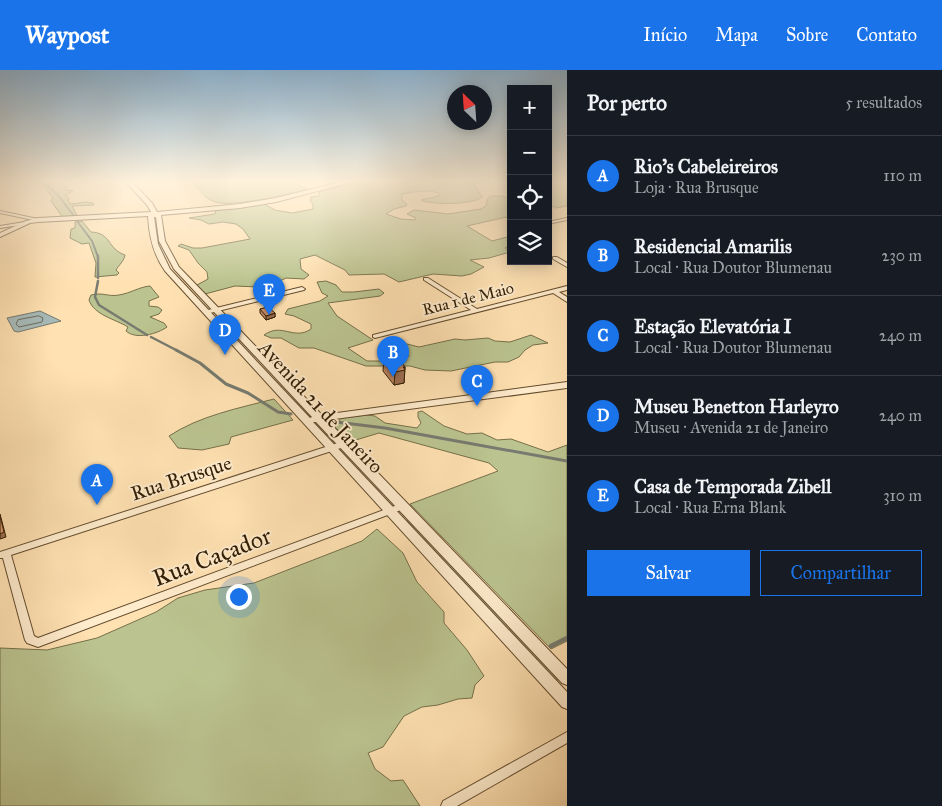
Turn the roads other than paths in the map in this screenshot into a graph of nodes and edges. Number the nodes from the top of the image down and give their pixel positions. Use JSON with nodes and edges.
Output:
{"nodes":[{"id":1,"x":17,"y":215,"type":"edge"},
{"id":2,"x":129,"y":215,"type":"edge"},
{"id":3,"x":152,"y":215,"type":"edge"},
{"id":4,"x":158,"y":215,"type":"edge"},
{"id":5,"x":567,"y":219,"type":"edge"},
{"id":6,"x":41,"y":220,"type":"junction"},
{"id":7,"x":552,"y":222,"type":"edge"},
{"id":8,"x":25,"y":223,"type":"junction"},
{"id":9,"x":0,"y":227,"type":"edge"},
{"id":10,"x":0,"y":236,"type":"edge"},
{"id":11,"x":555,"y":258,"type":"dead end"},
{"id":12,"x":567,"y":265,"type":"edge"},
{"id":13,"x":176,"y":268,"type":"junction"},
{"id":14,"x":167,"y":270,"type":"junction"},
{"id":15,"x":426,"y":279,"type":"dead end"},
{"id":16,"x":567,"y":288,"type":"edge"},
{"id":17,"x":302,"y":289,"type":"dead end"},
{"id":18,"x":554,"y":291,"type":"junction"},
{"id":19,"x":567,"y":300,"type":"edge"},
{"id":20,"x":216,"y":310,"type":"junction"},
{"id":21,"x":476,"y":311,"type":"junction"},
{"id":22,"x":206,"y":312,"type":"junction"},
{"id":23,"x":375,"y":336,"type":"dead end"},
{"id":24,"x":267,"y":363,"type":"junction"},
{"id":25,"x":256,"y":366,"type":"junction"},
{"id":26,"x":567,"y":385,"type":"edge"},
{"id":27,"x":319,"y":418,"type":"junction"},
{"id":28,"x":306,"y":420,"type":"junction"},
{"id":29,"x":338,"y":446,"type":"junction"},
{"id":30,"x":397,"y":509,"type":"junction"},
{"id":31,"x":3,"y":554,"type":"edge"},
{"id":32,"x":567,"y":679,"type":"edge"},
{"id":33,"x":567,"y":702,"type":"edge"},
{"id":34,"x":567,"y":737,"type":"edge"},
{"id":35,"x":447,"y":805,"type":"edge"}],
"edges":[{"from":1,"to":6,"type":"street"},
{"from":2,"to":6,"type":"street"},
{"from":3,"to":14,"type":"street","name":"Avenida 21 de Janeiro"},
{"from":4,"to":13,"type":"street","name":"Avenida 21 de Janeiro"},
{"from":5,"to":7,"type":"street"},
{"from":6,"to":8,"type":"street"},
{"from":8,"to":9,"type":"street"},
{"from":8,"to":10,"type":"street"},
{"from":11,"to":12,"type":"street"},
{"from":13,"to":14,"type":"street"},
{"from":13,"to":20,"type":"street","name":"Avenida 21 de Janeiro"},
{"from":14,"to":22,"type":"street","name":"Avenida 21 de Janeiro"},
{"from":15,"to":21,"type":"street"},
{"from":16,"to":18,"type":"street","name":"Rua 1 de Maio"},
{"from":17,"to":20,"type":"street"},
{"from":18,"to":19,"type":"street"},
{"from":18,"to":21,"type":"street","name":"Rua 1 de Maio"},
{"from":20,"to":22,"type":"street"},
{"from":20,"to":24,"type":"street","name":"Avenida 21 de Janeiro"},
{"from":21,"to":23,"type":"street","name":"Rua 1 de Maio"},
{"from":22,"to":25,"type":"street","name":"Avenida 21 de Janeiro"},
{"from":24,"to":25,"type":"street"},
{"from":24,"to":27,"type":"street","name":"Avenida 21 de Janeiro"},
{"from":25,"to":28,"type":"street","name":"Avenida 21 de Janeiro"},
{"from":26,"to":27,"type":"street"},
{"from":27,"to":28,"type":"street"},
{"from":27,"to":29,"type":"street","name":"Avenida 21 de Janeiro"},
{"from":28,"to":29,"type":"street","name":"Avenida 21 de Janeiro"},
{"from":29,"to":30,"type":"street","name":"Avenida 21 de Janeiro"},
{"from":29,"to":31,"type":"street","name":"Rua Brusque"},
{"from":30,"to":31,"type":"street","name":"Rua Caçador"},
{"from":30,"to":32,"type":"street","name":"Avenida 21 de Janeiro"},
{"from":30,"to":33,"type":"street","name":"Avenida 21 de Janeiro"},
{"from":34,"to":35,"type":"street"}]}
